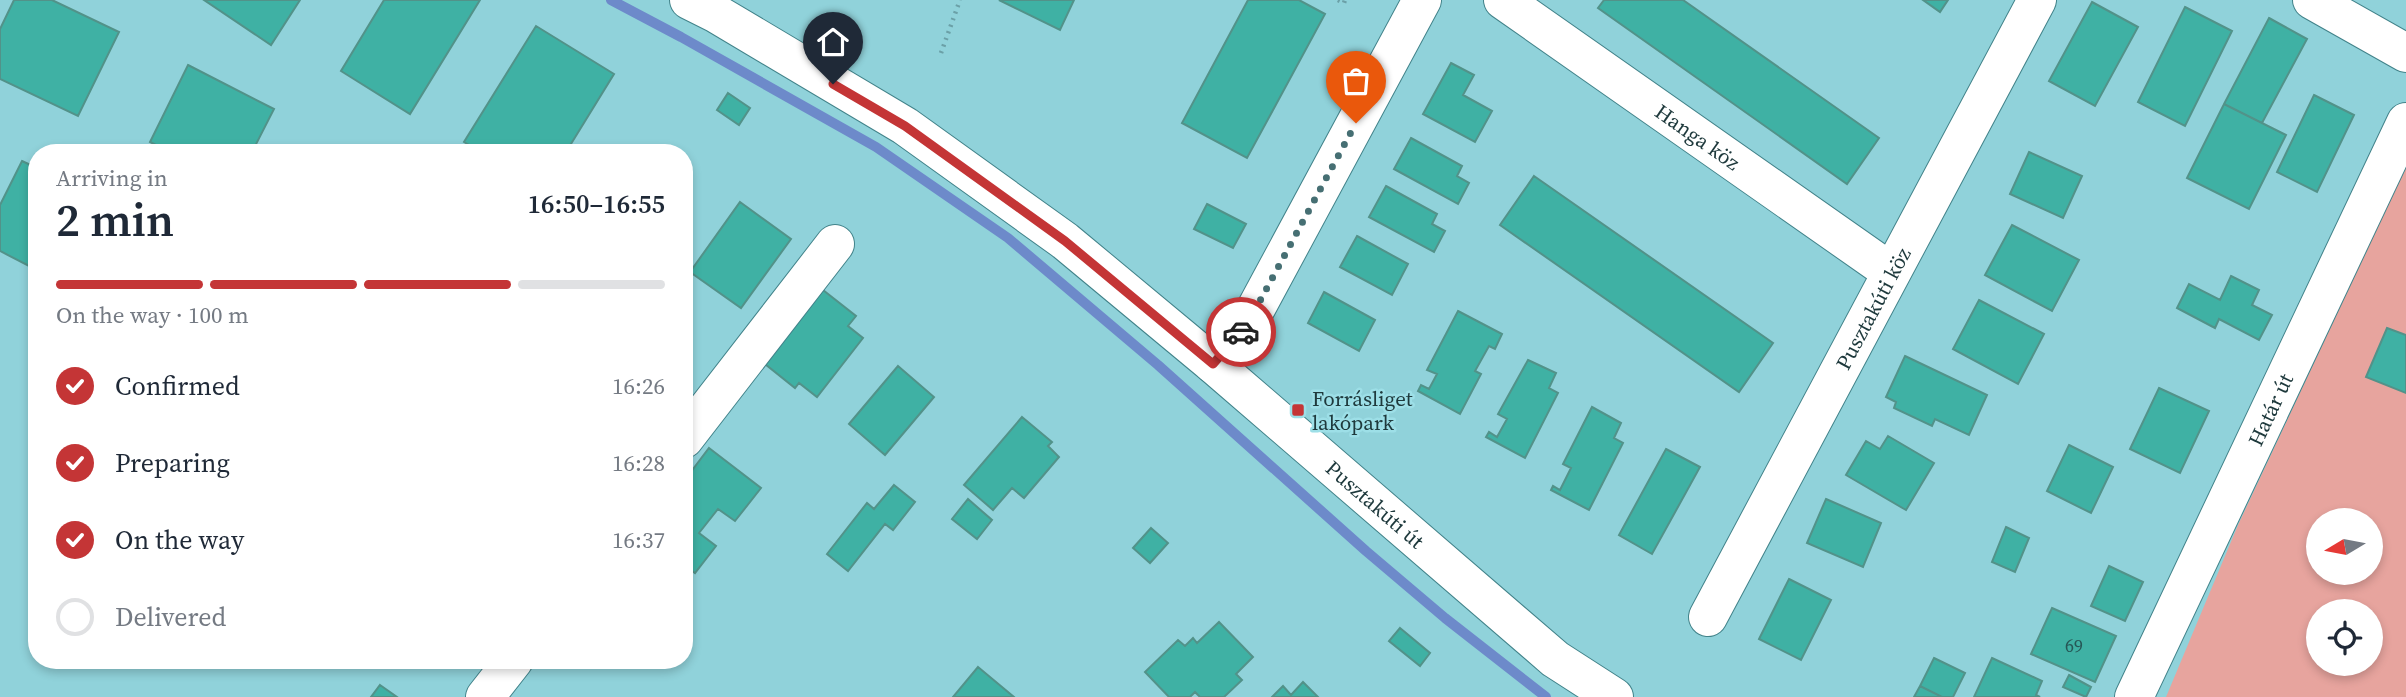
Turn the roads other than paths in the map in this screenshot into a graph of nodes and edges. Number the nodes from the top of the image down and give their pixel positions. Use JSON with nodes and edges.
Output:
{"nodes":[{"id":1,"x":689,"y":0,"type":"edge"},
{"id":2,"x":1422,"y":0,"type":"edge"},
{"id":3,"x":1503,"y":0,"type":"edge"},
{"id":4,"x":2037,"y":0,"type":"edge"},
{"id":5,"x":2312,"y":0,"type":"edge"},
{"id":6,"x":2406,"y":53,"type":"edge"},
{"id":7,"x":2406,"y":122,"type":"edge"},
{"id":8,"x":835,"y":244,"type":"dead end"},
{"id":9,"x":1891,"y":272,"type":"junction"},
{"id":10,"x":1213,"y":364,"type":"junction"},
{"id":11,"x":693,"y":427,"type":"edge"},
{"id":12,"x":1708,"y":617,"type":"dead end"},
{"id":13,"x":507,"y":669,"type":"edge"},
{"id":14,"x":485,"y":697,"type":"edge"},
{"id":15,"x":1614,"y":697,"type":"edge"},
{"id":16,"x":2134,"y":697,"type":"edge"}],
"edges":[{"from":1,"to":10,"type":"street","name":"Pusztakúti út"},
{"from":2,"to":10,"type":"street"},
{"from":3,"to":9,"type":"street","name":"Hanga köz"},
{"from":4,"to":9,"type":"street","name":"Pusztakúti köz"},
{"from":5,"to":6,"type":"street"},
{"from":7,"to":16,"type":"street","name":"Határ út"},
{"from":8,"to":11,"type":"street"},
{"from":9,"to":12,"type":"street","name":"Pusztakúti köz"},
{"from":10,"to":15,"type":"street","name":"Pusztakúti út"},
{"from":13,"to":14,"type":"street"}]}
